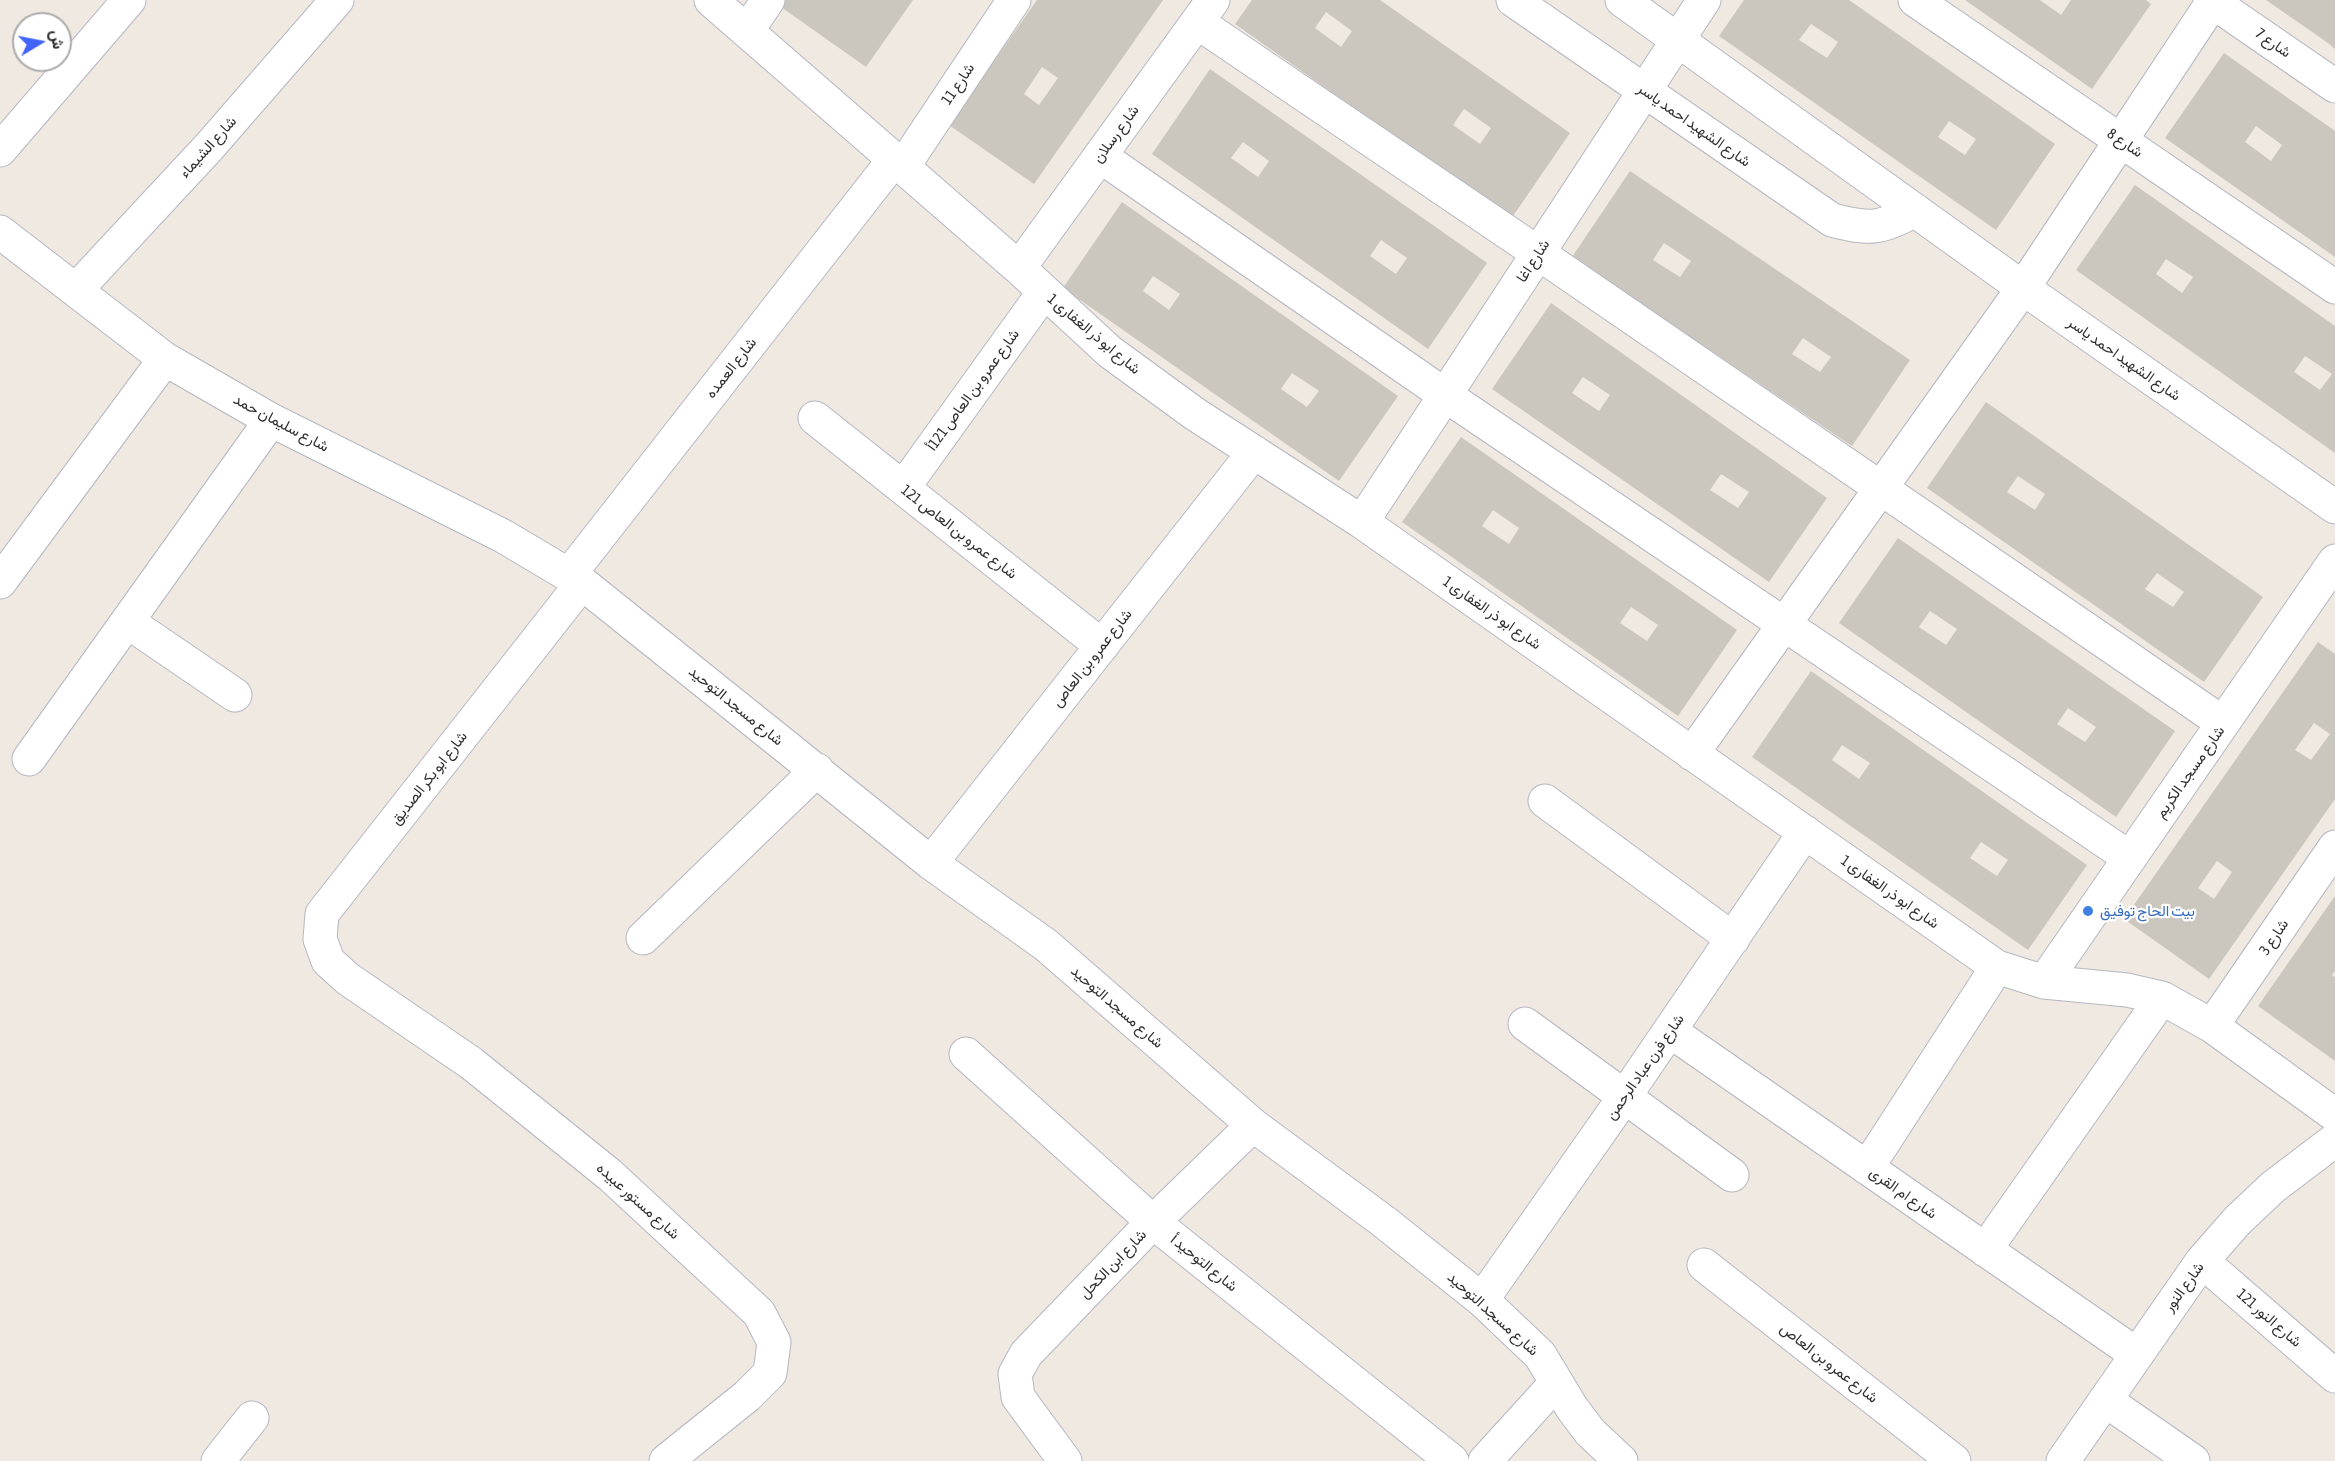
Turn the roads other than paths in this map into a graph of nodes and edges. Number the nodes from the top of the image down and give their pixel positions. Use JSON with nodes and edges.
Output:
{"nodes":[{"id":1,"x":129,"y":0,"type":"edge"},
{"id":2,"x":337,"y":0,"type":"edge"},
{"id":3,"x":711,"y":0,"type":"edge"},
{"id":4,"x":768,"y":0,"type":"edge"},
{"id":5,"x":1014,"y":0,"type":"edge"},
{"id":6,"x":1513,"y":0,"type":"edge"},
{"id":7,"x":1622,"y":0,"type":"edge"},
{"id":8,"x":1704,"y":0,"type":"edge"},
{"id":9,"x":1915,"y":0,"type":"edge"},
{"id":10,"x":2212,"y":1,"type":"edge"},
{"id":11,"x":1205,"y":11,"type":"edge"},
{"id":12,"x":747,"y":31,"type":"junction"},
{"id":13,"x":1678,"y":39,"type":"junction"},
{"id":14,"x":2335,"y":86,"type":"edge"},
{"id":15,"x":1645,"y":91,"type":"junction"},
{"id":16,"x":2121,"y":141,"type":"junction"},
{"id":17,"x":0,"y":150,"type":"edge"},
{"id":18,"x":1100,"y":156,"type":"junction"},
{"id":19,"x":897,"y":164,"type":"junction"},
{"id":20,"x":1915,"y":210,"type":"junction"},
{"id":21,"x":0,"y":232,"type":"edge"},
{"id":22,"x":1538,"y":253,"type":"junction"},
{"id":23,"x":1019,"y":268,"type":"junction"},
{"id":24,"x":2335,"y":287,"type":"edge"},
{"id":25,"x":2023,"y":288,"type":"junction"},
{"id":26,"x":76,"y":290,"type":"junction"},
{"id":27,"x":1044,"y":291,"type":"junction"},
{"id":28,"x":165,"y":359,"type":"junction"},
{"id":29,"x":1445,"y":395,"type":"junction"},
{"id":30,"x":815,"y":418,"type":"dead end"},
{"id":31,"x":271,"y":420,"type":"junction"},
{"id":32,"x":1254,"y":452,"type":"junction"},
{"id":33,"x":903,"y":488,"type":"junction"},
{"id":34,"x":1881,"y":489,"type":"junction"},
{"id":35,"x":2335,"y":507,"type":"edge"},
{"id":36,"x":1362,"y":522,"type":"junction"},
{"id":37,"x":2335,"y":561,"type":"edge"},
{"id":38,"x":575,"y":579,"type":"junction"},
{"id":39,"x":0,"y":582,"type":"edge"},
{"id":40,"x":128,"y":622,"type":"junction"},
{"id":41,"x":1784,"y":624,"type":"junction"},
{"id":42,"x":1102,"y":646,"type":"junction"},
{"id":43,"x":235,"y":695,"type":"dead end"},
{"id":44,"x":2223,"y":723,"type":"junction"},
{"id":45,"x":1692,"y":754,"type":"junction"},
{"id":46,"x":30,"y":759,"type":"dead end"},
{"id":47,"x":817,"y":770,"type":"junction"},
{"id":48,"x":1545,"y":801,"type":"dead end"},
{"id":49,"x":1804,"y":832,"type":"junction"},
{"id":50,"x":2335,"y":847,"type":"edge"},
{"id":51,"x":2130,"y":858,"type":"junction"},
{"id":52,"x":931,"y":863,"type":"junction"},
{"id":53,"x":643,"y":938,"type":"dead end"},
{"id":54,"x":1733,"y":939,"type":"junction"},
{"id":55,"x":1997,"y":968,"type":"junction"},
{"id":56,"x":348,"y":979,"type":"joint"},
{"id":57,"x":2044,"y":982,"type":"junction"},
{"id":58,"x":2162,"y":998,"type":"junction"},
{"id":59,"x":1526,"y":1024,"type":"dead end"},
{"id":60,"x":2212,"y":1026,"type":"junction"},
{"id":61,"x":1670,"y":1031,"type":"junction"},
{"id":62,"x":966,"y":1054,"type":"dead end"},
{"id":63,"x":1625,"y":1096,"type":"junction"},
{"id":64,"x":2335,"y":1115,"type":"edge"},
{"id":65,"x":1252,"y":1125,"type":"junction"},
{"id":66,"x":2335,"y":1140,"type":"edge"},
{"id":67,"x":1867,"y":1168,"type":"junction"},
{"id":68,"x":1732,"y":1175,"type":"dead end"},
{"id":69,"x":1153,"y":1222,"type":"junction"},
{"id":70,"x":1986,"y":1250,"type":"junction"},
{"id":71,"x":2202,"y":1261,"type":"junction"},
{"id":72,"x":1704,"y":1266,"type":"dead end"},
{"id":73,"x":1482,"y":1299,"type":"junction"},
{"id":74,"x":2136,"y":1354,"type":"junction"},
{"id":75,"x":2335,"y":1376,"type":"edge"},
{"id":76,"x":1556,"y":1383,"type":"junction"},
{"id":77,"x":2105,"y":1400,"type":"junction"},
{"id":78,"x":252,"y":1418,"type":"dead end"},
{"id":79,"x":218,"y":1461,"type":"edge"},
{"id":80,"x":666,"y":1461,"type":"edge"},
{"id":81,"x":1065,"y":1461,"type":"edge"},
{"id":82,"x":1452,"y":1461,"type":"edge"},
{"id":83,"x":1485,"y":1461,"type":"edge"},
{"id":84,"x":1621,"y":1461,"type":"edge"},
{"id":85,"x":1954,"y":1461,"type":"edge"},
{"id":86,"x":2063,"y":1461,"type":"edge"},
{"id":87,"x":2193,"y":1461,"type":"edge"}],
"edges":[{"from":1,"to":17,"type":"street"},
{"from":2,"to":26,"type":"street","name":"شارع الشيماء"},
{"from":3,"to":12,"type":"street","name":"شارع ابو ذر الغفارى 1"},
{"from":4,"to":12,"type":"street"},
{"from":5,"to":19,"type":"street","name":"شارع 11"},
{"from":6,"to":15,"type":"street","name":"شارع الشهيد احمد ياسر"},
{"from":7,"to":13,"type":"street","name":"شارع الشهيد احمد ياسر"},
{"from":8,"to":13,"type":"street","name":"شارع اغا"},
{"from":9,"to":16,"type":"street","name":"شارع 8"},
{"from":10,"to":14,"type":"street","name":"شارع 7"},
{"from":10,"to":16,"type":"street"},
{"from":11,"to":18,"type":"street","name":"شارع رسلان"},
{"from":11,"to":22,"type":"street"},
{"from":12,"to":19,"type":"street","name":"شارع ابو ذر الغفارى 1"},
{"from":13,"to":15,"type":"street","name":"شارع اغا"},
{"from":13,"to":20,"type":"street","name":"شارع الشهيد احمد ياسر"},
{"from":15,"to":20,"type":"street","name":"شارع الشهيد احمد ياسر"},
{"from":15,"to":22,"type":"street","name":"شارع اغا"},
{"from":16,"to":24,"type":"street","name":"شارع 8"},
{"from":16,"to":25,"type":"street"},
{"from":18,"to":23,"type":"street","name":"شارع رسلان"},
{"from":18,"to":29,"type":"street"},
{"from":19,"to":23,"type":"street","name":"شارع ابو ذر الغفارى 1"},
{"from":19,"to":38,"type":"street","name":"شارع العمده"},
{"from":20,"to":25,"type":"street","name":"شارع الشهيد احمد ياسر"},
{"from":21,"to":26,"type":"street","name":"شارع سليمان حمد"},
{"from":22,"to":29,"type":"street","name":"شارع اغا"},
{"from":22,"to":34,"type":"street"},
{"from":23,"to":27,"type":"street","name":"شارع ابو ذر الغفارى 1"},
{"from":25,"to":34,"type":"street"},
{"from":25,"to":35,"type":"street","name":"شارع الشهيد احمد ياسر"},
{"from":26,"to":28,"type":"street","name":"شارع سليمان حمد"},
{"from":27,"to":32,"type":"street","name":"شارع ابو ذر الغفارى 1"},
{"from":27,"to":33,"type":"street","name":"شارع عمرو بن العاص 121أ"},
{"from":28,"to":31,"type":"street","name":"شارع سليمان حمد"},
{"from":28,"to":39,"type":"street"},
{"from":29,"to":36,"type":"street","name":"شارع اغا"},
{"from":29,"to":41,"type":"street"},
{"from":30,"to":33,"type":"street","name":"شارع عمرو بن العاص 121"},
{"from":31,"to":38,"type":"street","name":"شارع سليمان حمد"},
{"from":31,"to":40,"type":"street"},
{"from":32,"to":36,"type":"street","name":"شارع ابو ذر الغفارى 1"},
{"from":32,"to":42,"type":"street","name":"شارع عمرو بن العاص"},
{"from":33,"to":42,"type":"street","name":"شارع عمرو بن العاص 121"},
{"from":34,"to":41,"type":"street"},
{"from":34,"to":44,"type":"street"},
{"from":36,"to":45,"type":"street","name":"شارع ابو ذر الغفارى 1"},
{"from":37,"to":44,"type":"street","name":"شارع مسجد الكريم"},
{"from":38,"to":47,"type":"street","name":"شارع مسجد التوحيد"},
{"from":38,"to":56,"type":"street","name":"شارع ابو بكر الصديق"},
{"from":40,"to":43,"type":"street"},
{"from":40,"to":46,"type":"street"},
{"from":41,"to":45,"type":"street"},
{"from":41,"to":51,"type":"street"},
{"from":42,"to":52,"type":"street","name":"شارع عمرو بن العاص"},
{"from":44,"to":51,"type":"street","name":"شارع مسجد الكريم"},
{"from":45,"to":49,"type":"street","name":"شارع ابو ذر الغفارى 1"},
{"from":47,"to":52,"type":"street","name":"شارع مسجد التوحيد"},
{"from":47,"to":53,"type":"street"},
{"from":48,"to":54,"type":"street"},
{"from":49,"to":54,"type":"street","name":"شارع فرن عباد الرحمن"},
{"from":49,"to":55,"type":"street","name":"شارع ابو ذر الغفارى 1"},
{"from":50,"to":60,"type":"street","name":"شارع 3"},
{"from":51,"to":57,"type":"street","name":"شارع مسجد الكريم"},
{"from":52,"to":65,"type":"street","name":"شارع مسجد التوحيد"},
{"from":54,"to":61,"type":"street","name":"شارع فرن عباد الرحمن"},
{"from":55,"to":57,"type":"street","name":"شارع ابو ذر الغفارى 1"},
{"from":55,"to":67,"type":"street"},
{"from":56,"to":80,"type":"street","name":"شارع مستور عبيده"},
{"from":57,"to":58,"type":"street","name":"شارع ابو ذر الغفارى 1"},
{"from":58,"to":60,"type":"street","name":"شارع ابو ذر الغفارى 1"},
{"from":58,"to":70,"type":"street"},
{"from":59,"to":63,"type":"street"},
{"from":60,"to":64,"type":"street","name":"شارع ابو ذر الغفارى 1"},
{"from":61,"to":63,"type":"street","name":"شارع فرن عباد الرحمن"},
{"from":61,"to":67,"type":"street","name":"شارع ام القرى"},
{"from":62,"to":69,"type":"street","name":"شارع التوحيد أ"},
{"from":63,"to":68,"type":"street"},
{"from":63,"to":73,"type":"street","name":"شارع فرن عباد الرحمن"},
{"from":65,"to":69,"type":"street","name":"شارع ابن الكحل"},
{"from":65,"to":73,"type":"street","name":"شارع مسجد التوحيد"},
{"from":66,"to":71,"type":"street","name":"شارع النور"},
{"from":67,"to":70,"type":"street","name":"شارع ام القرى"},
{"from":69,"to":81,"type":"street","name":"شارع ابن الكحل"},
{"from":69,"to":82,"type":"street","name":"شارع التوحيد أ"},
{"from":70,"to":74,"type":"street","name":"شارع ام القرى"},
{"from":71,"to":74,"type":"street","name":"شارع النور"},
{"from":71,"to":75,"type":"street","name":"شارع النور 121"},
{"from":72,"to":85,"type":"street","name":"شارع عمرو بن العاص"},
{"from":73,"to":76,"type":"street","name":"شارع مسجد التوحيد"},
{"from":74,"to":77,"type":"street","name":"شارع النور"},
{"from":76,"to":83,"type":"street"},
{"from":76,"to":84,"type":"street","name":"شارع مسجد التوحيد"},
{"from":77,"to":86,"type":"street","name":"شارع النور"},
{"from":77,"to":87,"type":"street"},
{"from":78,"to":79,"type":"street"}]}
